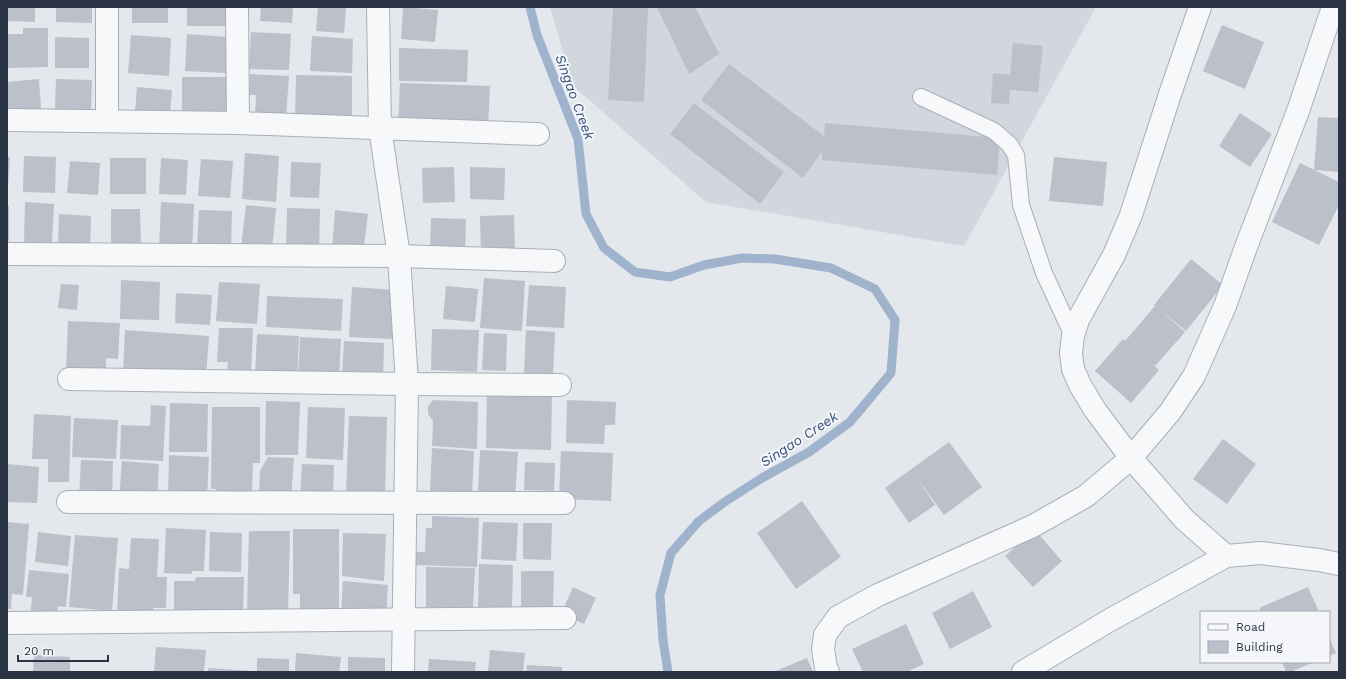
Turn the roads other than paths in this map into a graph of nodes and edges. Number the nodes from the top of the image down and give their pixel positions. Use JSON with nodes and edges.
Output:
{"nodes":[{"id":1,"x":107,"y":7,"type":"edge"},
{"id":2,"x":236,"y":7,"type":"edge"},
{"id":3,"x":378,"y":7,"type":"edge"},
{"id":4,"x":1200,"y":7,"type":"edge"},
{"id":5,"x":1333,"y":7,"type":"edge"},
{"id":6,"x":921,"y":97,"type":"dead end"},
{"id":7,"x":7,"y":120,"type":"edge"},
{"id":8,"x":107,"y":121,"type":"junction"},
{"id":9,"x":238,"y":122,"type":"junction"},
{"id":10,"x":380,"y":128,"type":"junction"},
{"id":11,"x":538,"y":134,"type":"dead end"},
{"id":12,"x":7,"y":254,"type":"edge"},
{"id":13,"x":399,"y":256,"type":"junction"},
{"id":14,"x":554,"y":262,"type":"dead end"},
{"id":15,"x":1073,"y":336,"type":"junction"},
{"id":16,"x":69,"y":379,"type":"dead end"},
{"id":17,"x":407,"y":384,"type":"junction"},
{"id":18,"x":560,"y":385,"type":"dead end"},
{"id":19,"x":1131,"y":458,"type":"junction"},
{"id":20,"x":68,"y":502,"type":"dead end"},
{"id":21,"x":564,"y":503,"type":"dead end"},
{"id":22,"x":406,"y":504,"type":"junction"},
{"id":23,"x":1226,"y":556,"type":"junction"},
{"id":24,"x":1339,"y":564,"type":"edge"},
{"id":25,"x":565,"y":618,"type":"dead end"},
{"id":26,"x":403,"y":620,"type":"junction"},
{"id":27,"x":7,"y":623,"type":"edge"},
{"id":28,"x":404,"y":672,"type":"edge"},
{"id":29,"x":828,"y":672,"type":"edge"},
{"id":30,"x":1023,"y":672,"type":"edge"}],
"edges":[{"from":1,"to":8,"type":"street"},
{"from":2,"to":9,"type":"street"},
{"from":3,"to":10,"type":"street"},
{"from":4,"to":15,"type":"street"},
{"from":5,"to":19,"type":"street"},
{"from":6,"to":15,"type":"lane"},
{"from":7,"to":8,"type":"street"},
{"from":8,"to":9,"type":"street"},
{"from":9,"to":10,"type":"street"},
{"from":10,"to":11,"type":"street"},
{"from":10,"to":13,"type":"street"},
{"from":12,"to":13,"type":"street"},
{"from":13,"to":14,"type":"street"},
{"from":13,"to":17,"type":"street"},
{"from":15,"to":19,"type":"street"},
{"from":16,"to":17,"type":"street"},
{"from":17,"to":18,"type":"street"},
{"from":17,"to":22,"type":"street"},
{"from":19,"to":23,"type":"street"},
{"from":19,"to":29,"type":"street"},
{"from":20,"to":22,"type":"street"},
{"from":21,"to":22,"type":"street"},
{"from":22,"to":26,"type":"street"},
{"from":23,"to":24,"type":"street"},
{"from":23,"to":30,"type":"street"},
{"from":25,"to":26,"type":"street"},
{"from":26,"to":27,"type":"street"},
{"from":26,"to":28,"type":"street"}]}
